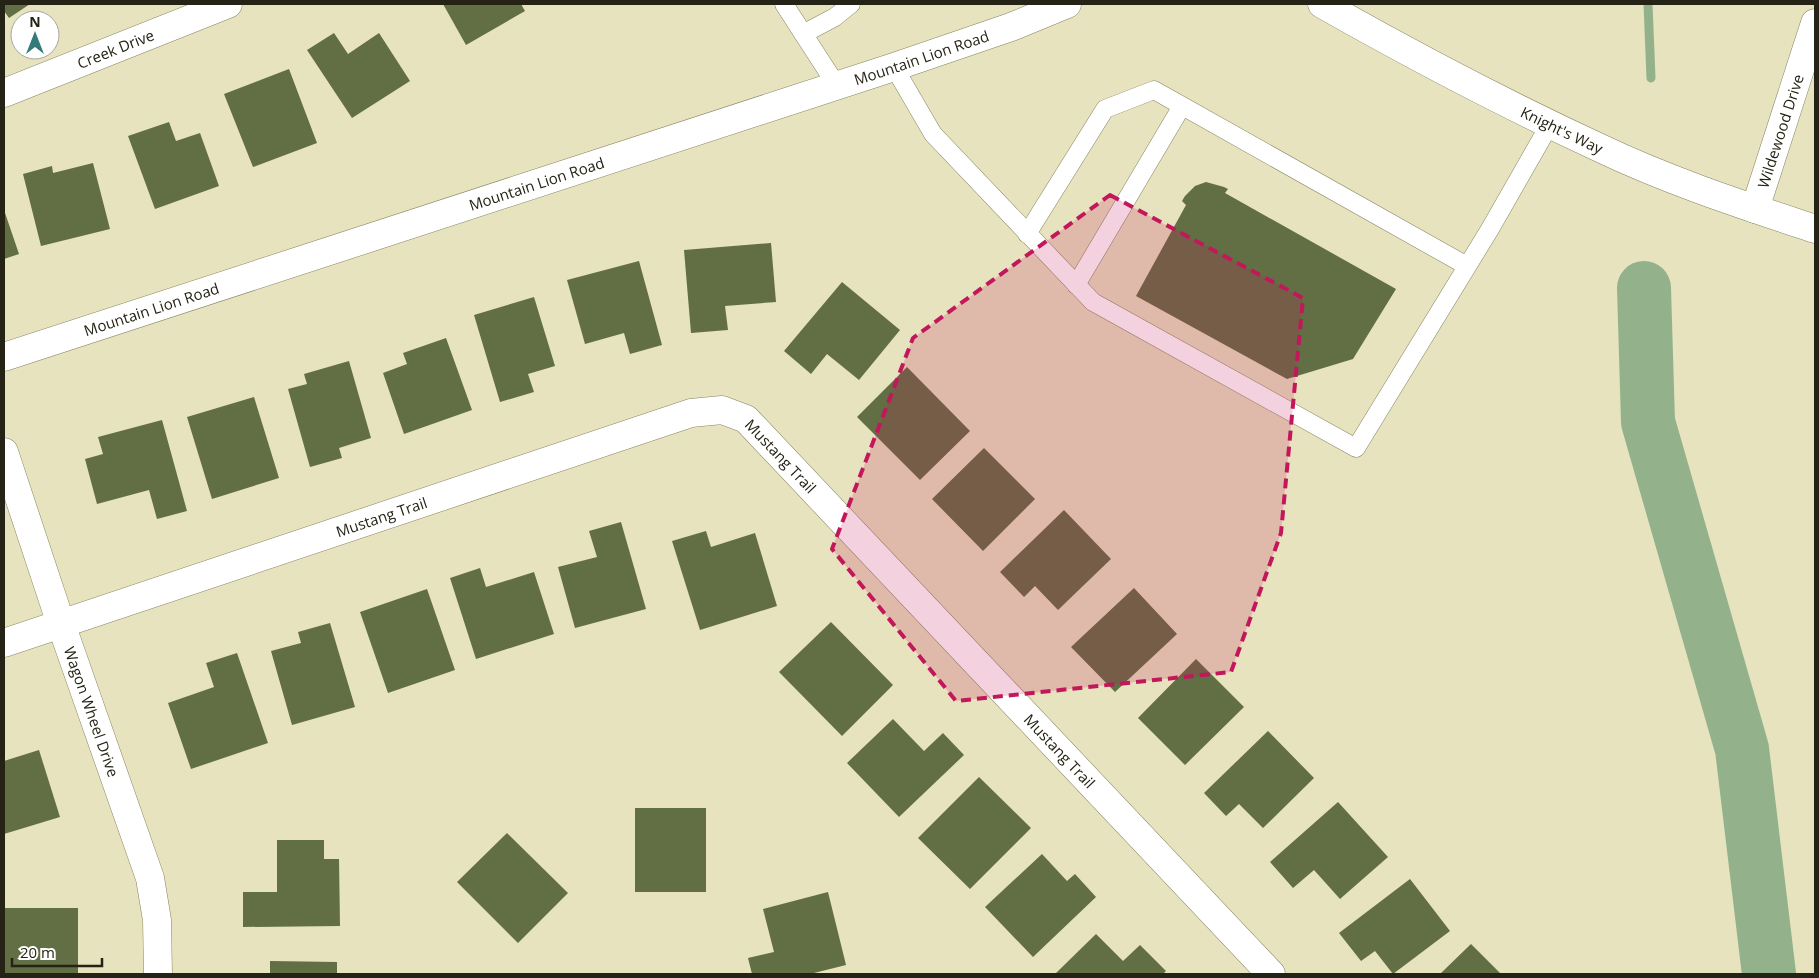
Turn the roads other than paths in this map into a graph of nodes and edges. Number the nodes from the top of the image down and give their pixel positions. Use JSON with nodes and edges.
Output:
{"nodes":[{"id":1,"x":228,"y":4,"type":"edge"},
{"id":2,"x":784,"y":4,"type":"edge"},
{"id":3,"x":851,"y":4,"type":"edge"},
{"id":4,"x":1067,"y":4,"type":"edge"},
{"id":5,"x":1322,"y":4,"type":"edge"},
{"id":6,"x":1815,"y":22,"type":"edge"},
{"id":7,"x":803,"y":34,"type":"junction"},
{"id":8,"x":894,"y":67,"type":"junction"},
{"id":9,"x":837,"y":86,"type":"junction"},
{"id":10,"x":4,"y":93,"type":"edge"},
{"id":11,"x":1182,"y":106,"type":"junction"},
{"id":12,"x":1550,"y":124,"type":"junction"},
{"id":13,"x":1755,"y":209,"type":"junction"},
{"id":14,"x":1815,"y":230,"type":"edge"},
{"id":15,"x":1028,"y":234,"type":"junction"},
{"id":16,"x":1467,"y":266,"type":"junction"},
{"id":17,"x":1076,"y":285,"type":"junction"},
{"id":18,"x":4,"y":357,"type":"edge"},
{"id":19,"x":4,"y":452,"type":"edge"},
{"id":20,"x":61,"y":624,"type":"junction"},
{"id":21,"x":4,"y":644,"type":"edge"},
{"id":22,"x":158,"y":974,"type":"edge"},
{"id":23,"x":1271,"y":974,"type":"edge"}],
"edges":[{"from":1,"to":10,"type":"street","name":"Creek Drive"},
{"from":2,"to":7,"type":"lane"},
{"from":3,"to":7,"type":"lane"},
{"from":4,"to":8,"type":"street","name":"Mountain Lion Road"},
{"from":5,"to":12,"type":"street","name":"Knight's Way"},
{"from":6,"to":13,"type":"street","name":"Wildewood Drive"},
{"from":7,"to":9,"type":"lane"},
{"from":8,"to":9,"type":"street","name":"Mountain Lion Road"},
{"from":8,"to":15,"type":"lane"},
{"from":9,"to":18,"type":"street","name":"Mountain Lion Road"},
{"from":11,"to":15,"type":"lane"},
{"from":11,"to":16,"type":"lane"},
{"from":11,"to":17,"type":"lane"},
{"from":12,"to":13,"type":"street","name":"Knight's Way"},
{"from":12,"to":16,"type":"lane"},
{"from":13,"to":14,"type":"street","name":"Knight's Way"},
{"from":15,"to":17,"type":"lane"},
{"from":16,"to":17,"type":"lane"},
{"from":19,"to":20,"type":"street","name":"Wagon Wheel Drive"},
{"from":20,"to":21,"type":"street","name":"Mustang Trail"},
{"from":20,"to":22,"type":"street","name":"Wagon Wheel Drive"},
{"from":20,"to":23,"type":"street","name":"Mustang Trail"}]}
